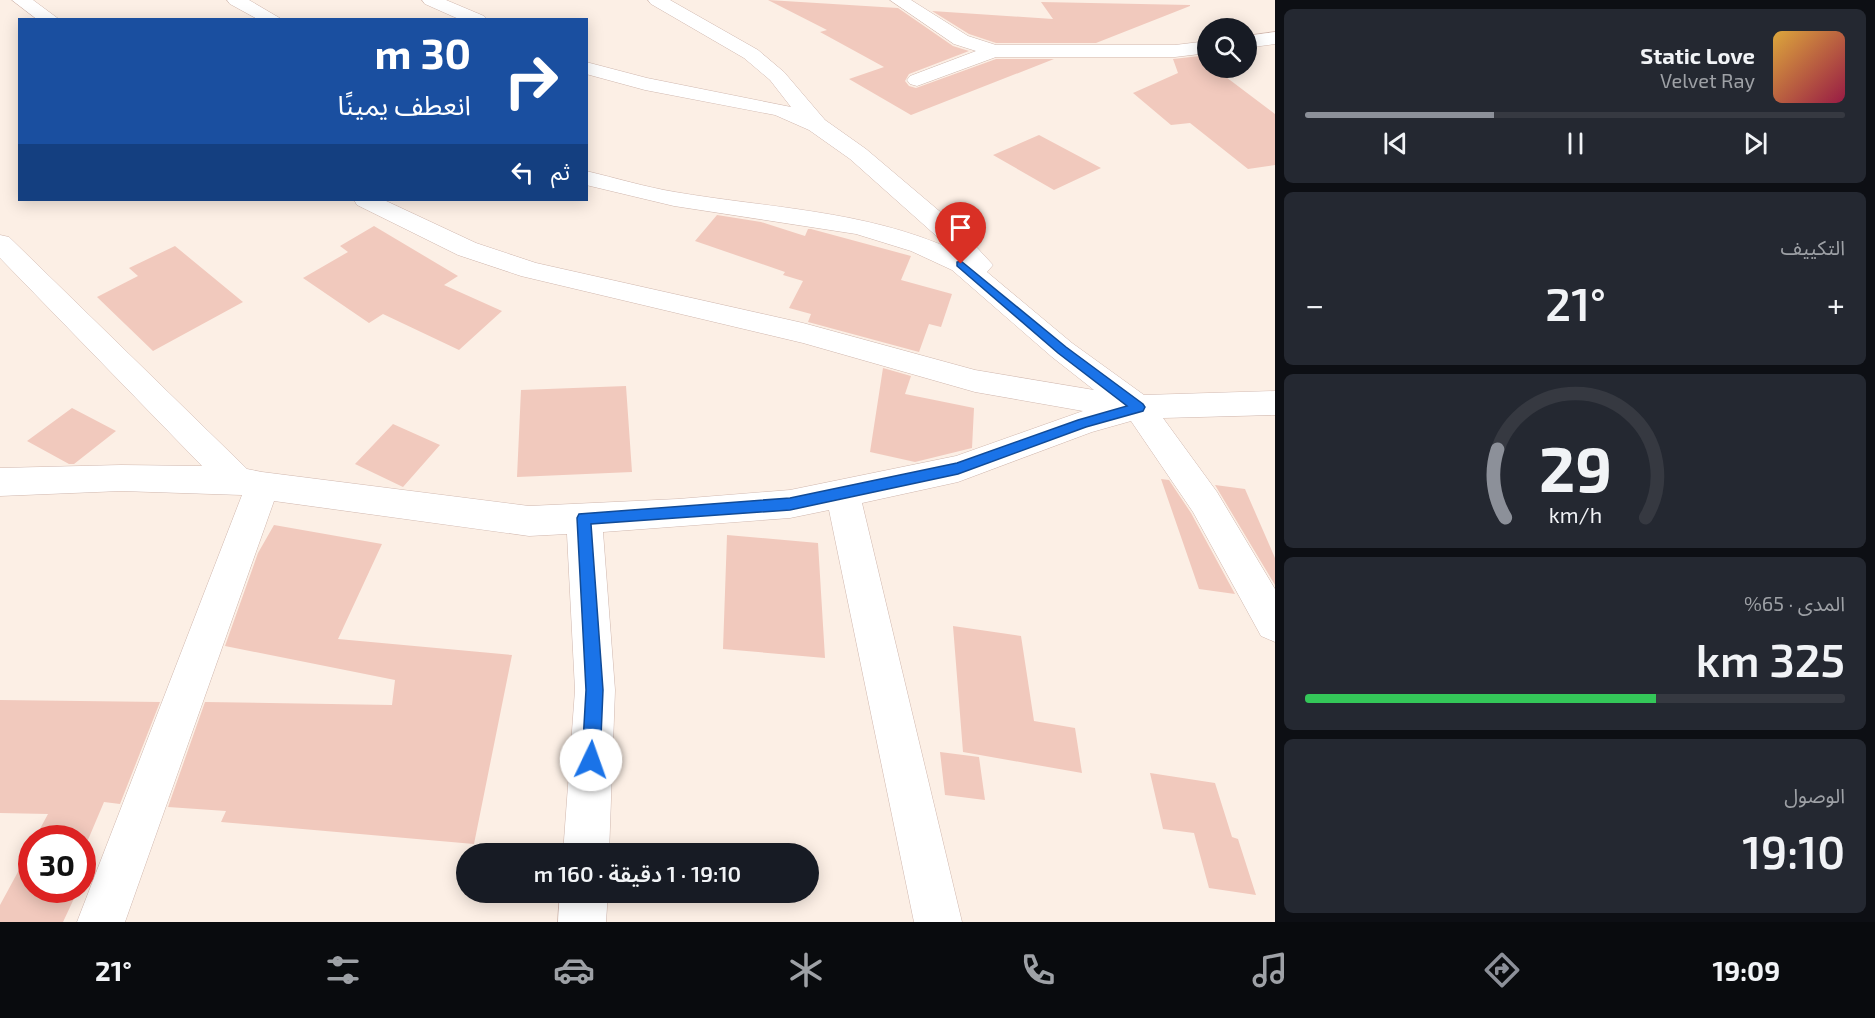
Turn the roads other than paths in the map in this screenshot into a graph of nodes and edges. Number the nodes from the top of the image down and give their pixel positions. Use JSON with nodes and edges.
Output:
{"nodes":[{"id":1,"x":21,"y":0,"type":"edge"},
{"id":2,"x":236,"y":0,"type":"edge"},
{"id":3,"x":431,"y":0,"type":"edge"},
{"id":4,"x":657,"y":0,"type":"edge"},
{"id":5,"x":899,"y":0,"type":"edge"},
{"id":6,"x":48,"y":18,"type":"edge"},
{"id":7,"x":270,"y":18,"type":"edge"},
{"id":8,"x":473,"y":18,"type":"edge"},
{"id":9,"x":1275,"y":38,"type":"edge"},
{"id":10,"x":1257,"y":40,"type":"edge"},
{"id":11,"x":1197,"y":48,"type":"edge"},
{"id":12,"x":994,"y":51,"type":"junction"},
{"id":13,"x":588,"y":69,"type":"edge"},
{"id":14,"x":917,"y":80,"type":"dead end"},
{"id":15,"x":817,"y":125,"type":"junction"},
{"id":16,"x":588,"y":178,"type":"edge"},
{"id":17,"x":368,"y":201,"type":"edge"},
{"id":18,"x":0,"y":243,"type":"edge"},
{"id":19,"x":1008,"y":305,"type":"junction"},
{"id":20,"x":1275,"y":403,"type":"edge"},
{"id":21,"x":1138,"y":407,"type":"junction"},
{"id":22,"x":0,"y":482,"type":"edge"},
{"id":23,"x":249,"y":483,"type":"junction"},
{"id":24,"x":842,"y":492,"type":"junction"},
{"id":25,"x":584,"y":518,"type":"junction"},
{"id":26,"x":1275,"y":624,"type":"edge"},
{"id":27,"x":587,"y":843,"type":"edge"},
{"id":28,"x":583,"y":903,"type":"edge"},
{"id":29,"x":100,"y":922,"type":"edge"},
{"id":30,"x":582,"y":922,"type":"edge"},
{"id":31,"x":938,"y":922,"type":"edge"}],
"edges":[{"from":1,"to":6,"type":"street"},
{"from":2,"to":7,"type":"street"},
{"from":3,"to":8,"type":"street"},
{"from":4,"to":15,"type":"street"},
{"from":5,"to":12,"type":"street"},
{"from":9,"to":10,"type":"street"},
{"from":11,"to":12,"type":"street"},
{"from":12,"to":14,"type":"street"},
{"from":13,"to":15,"type":"street"},
{"from":15,"to":19,"type":"street"},
{"from":16,"to":19,"type":"street"},
{"from":17,"to":21,"type":"street"},
{"from":18,"to":23,"type":"street"},
{"from":19,"to":21,"type":"street"},
{"from":20,"to":21,"type":"street"},
{"from":21,"to":24,"type":"street"},
{"from":21,"to":26,"type":"street"},
{"from":22,"to":23,"type":"street"},
{"from":23,"to":25,"type":"street"},
{"from":23,"to":29,"type":"street"},
{"from":24,"to":25,"type":"street"},
{"from":24,"to":31,"type":"street"},
{"from":25,"to":27,"type":"street"},
{"from":28,"to":30,"type":"street"}]}
